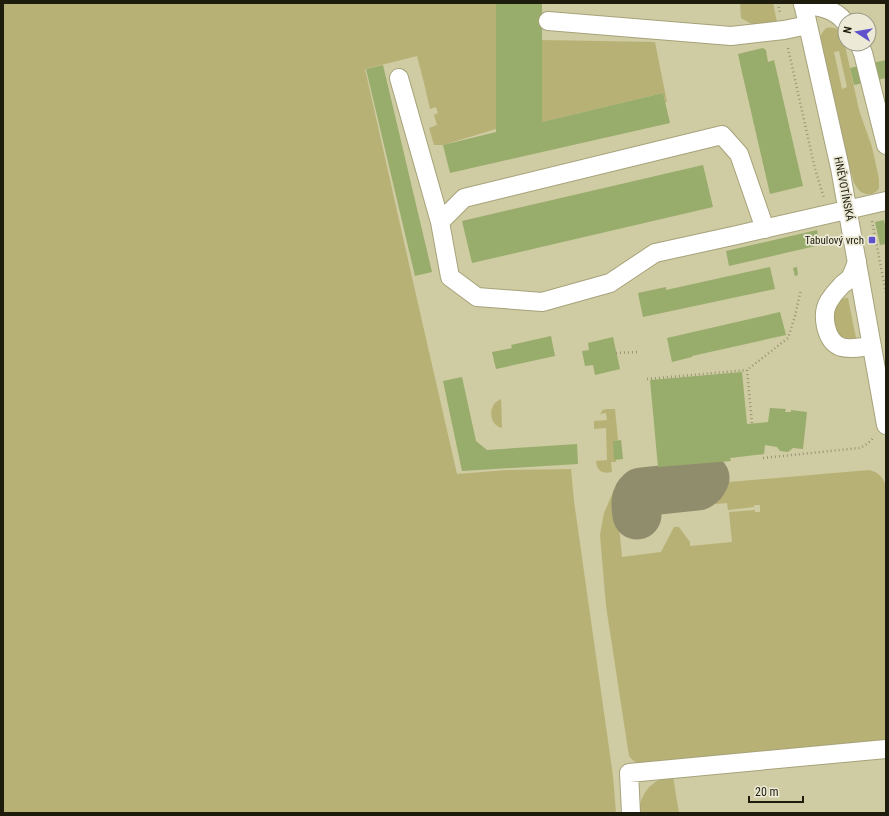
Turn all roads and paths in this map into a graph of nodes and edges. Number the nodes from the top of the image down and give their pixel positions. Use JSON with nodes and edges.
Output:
{"nodes":[{"id":1,"x":803,"y":4,"type":"edge"},
{"id":2,"x":837,"y":15,"type":"edge"},
{"id":3,"x":548,"y":21,"type":"dead end"},
{"id":4,"x":808,"y":25,"type":"junction"},
{"id":5,"x":788,"y":46,"type":"dead end"},
{"id":6,"x":863,"y":52,"type":"edge"},
{"id":7,"x":399,"y":78,"type":"dead end"},
{"id":8,"x":885,"y":139,"type":"edge"},
{"id":9,"x":886,"y":201,"type":"edge"},
{"id":10,"x":826,"y":202,"type":"dead end"},
{"id":11,"x":848,"y":211,"type":"junction"},
{"id":12,"x":871,"y":218,"type":"dead end"},
{"id":13,"x":440,"y":222,"type":"junction"},
{"id":14,"x":765,"y":229,"type":"junction"},
{"id":15,"x":857,"y":261,"type":"junction"},
{"id":16,"x":801,"y":288,"type":"dead end"},
{"id":17,"x":886,"y":293,"type":"edge"},
{"id":18,"x":872,"y":346,"type":"junction"},
{"id":19,"x":637,"y":352,"type":"dead end"},
{"id":20,"x":616,"y":353,"type":"dead end"},
{"id":21,"x":747,"y":370,"type":"junction"},
{"id":22,"x":647,"y":379,"type":"dead end"},
{"id":23,"x":752,"y":423,"type":"dead end"},
{"id":24,"x":880,"y":428,"type":"edge"},
{"id":25,"x":763,"y":458,"type":"dead end"},
{"id":26,"x":886,"y":749,"type":"edge"},
{"id":27,"x":630,"y":813,"type":"edge"}],
"edges":[{"from":1,"to":2,"type":"street"},
{"from":1,"to":4,"type":"street","name":"HNĚVOTÍNSKÁ"},
{"from":3,"to":4,"type":"street"},
{"from":4,"to":11,"type":"street","name":"HNĚVOTÍNSKÁ"},
{"from":5,"to":10,"type":"path"},
{"from":6,"to":8,"type":"street"},
{"from":7,"to":13,"type":"street"},
{"from":9,"to":11,"type":"street"},
{"from":11,"to":14,"type":"street"},
{"from":11,"to":15,"type":"street","name":"HNĚVOTÍNSKÁ"},
{"from":12,"to":17,"type":"path"},
{"from":13,"to":14,"type":"street"},
{"from":13,"to":14,"type":"street"},
{"from":15,"to":18,"type":"street","name":"HNĚVOTÍNSKÁ"},
{"from":15,"to":18,"type":"street"},
{"from":16,"to":21,"type":"path"},
{"from":18,"to":24,"type":"street","name":"HNĚVOTÍNSKÁ"},
{"from":19,"to":20,"type":"path"},
{"from":21,"to":22,"type":"path"},
{"from":21,"to":23,"type":"path"},
{"from":24,"to":25,"type":"path"},
{"from":26,"to":27,"type":"street"}]}
